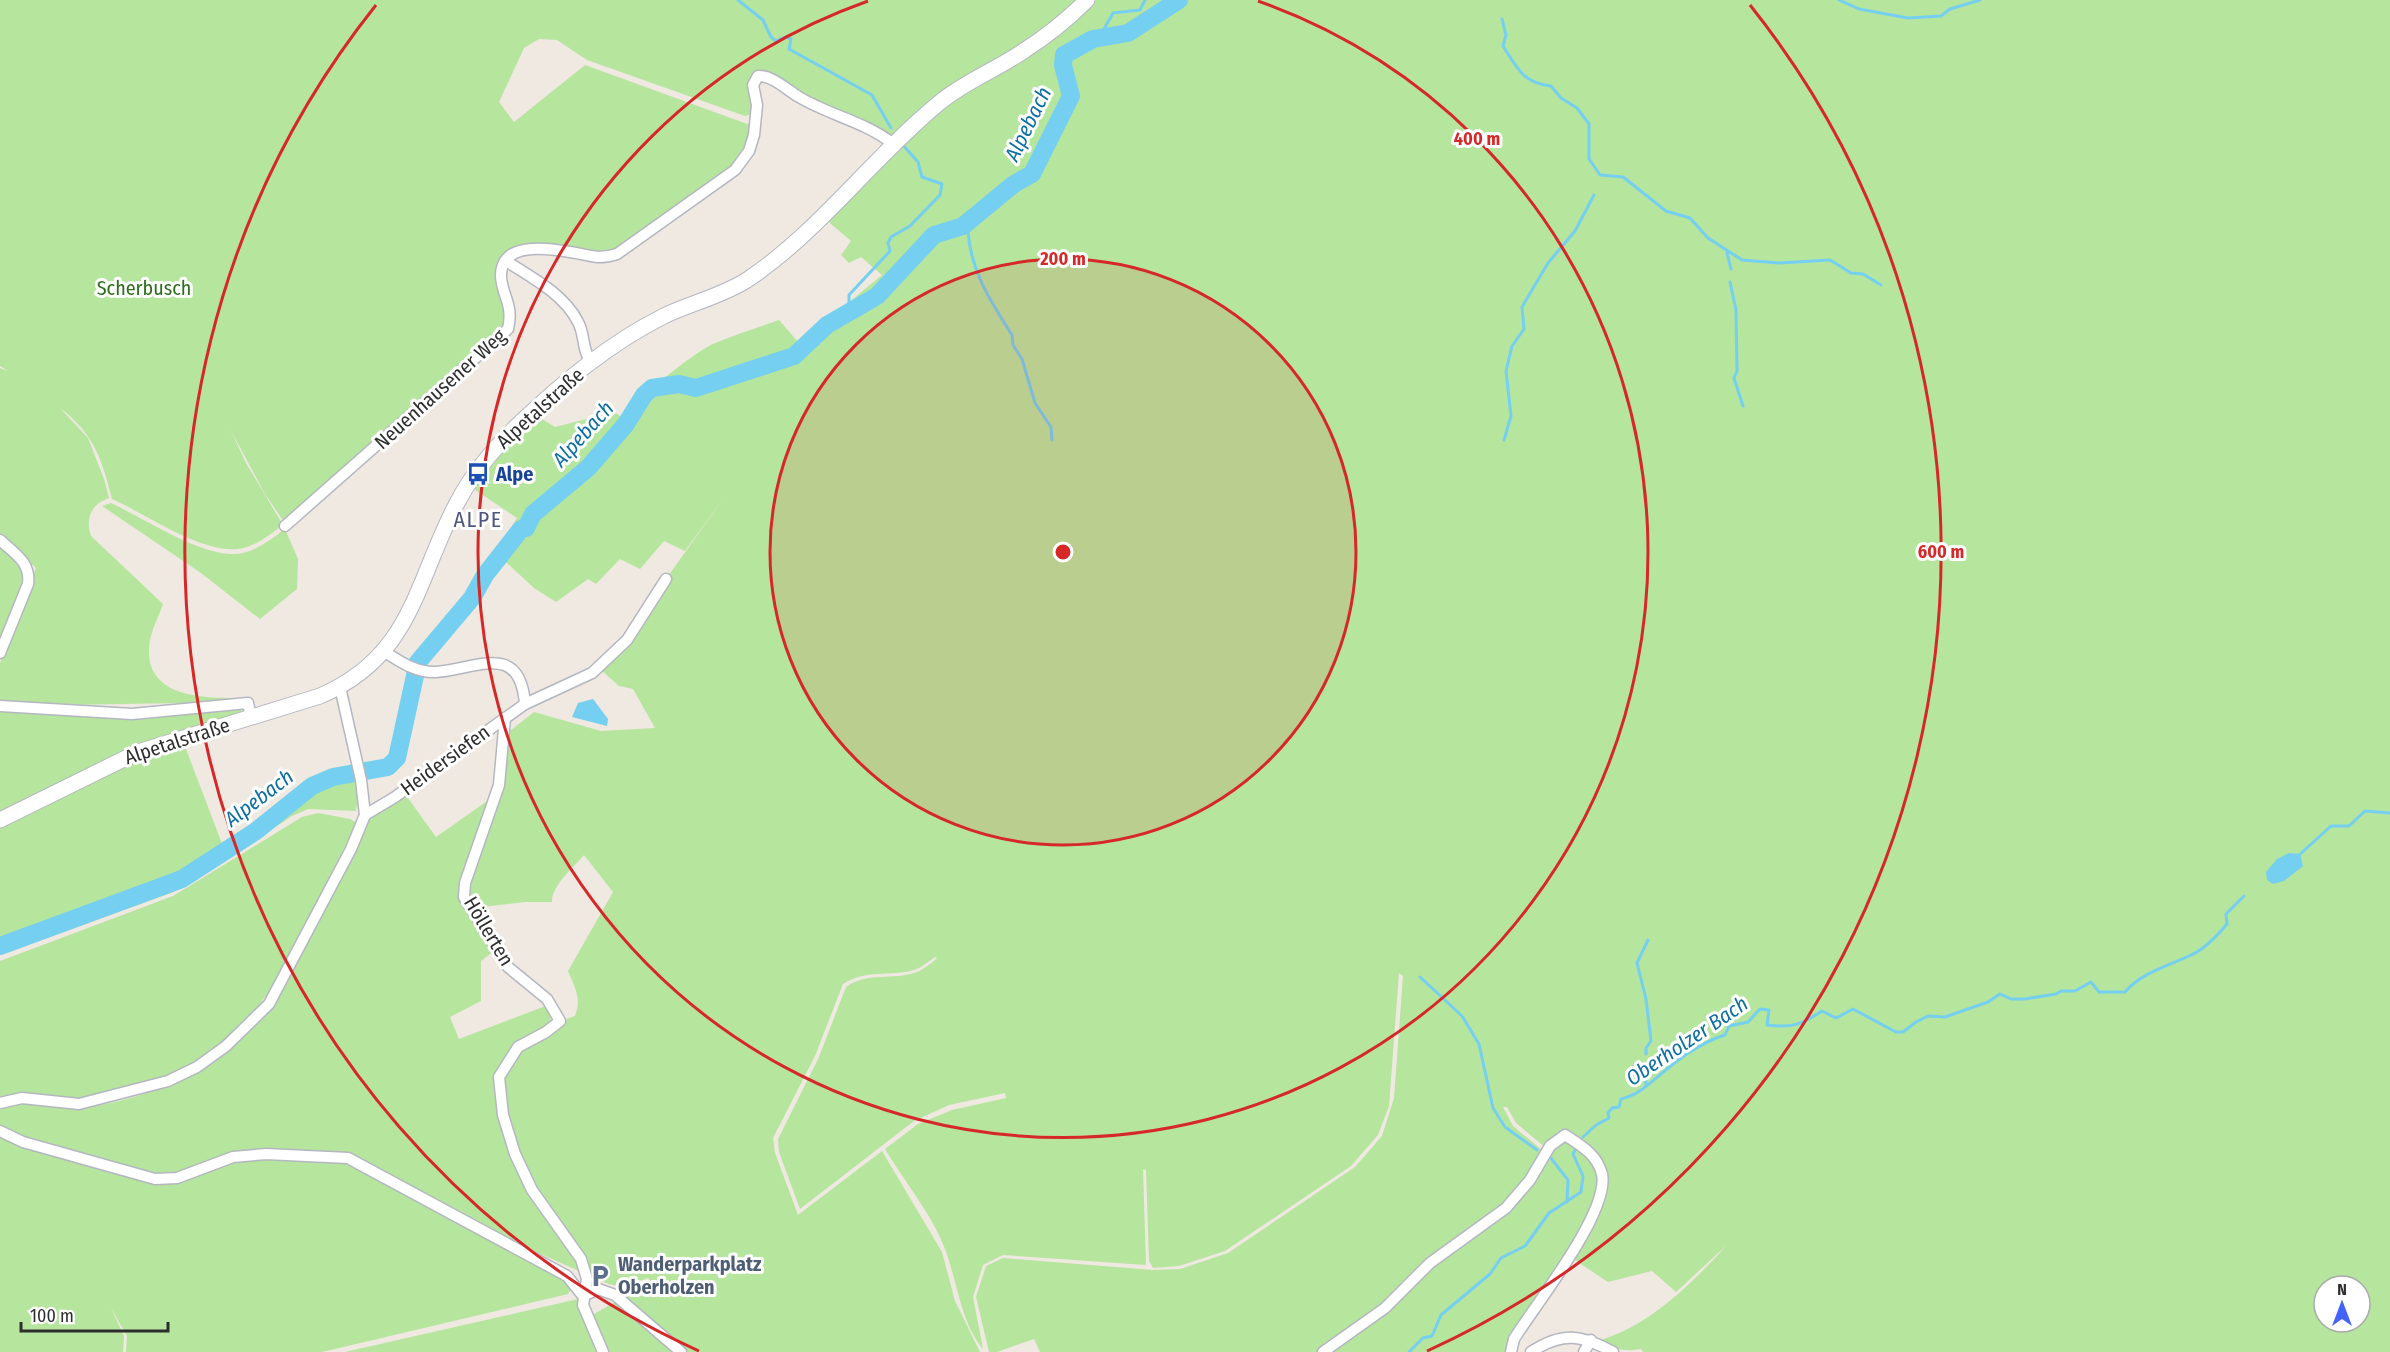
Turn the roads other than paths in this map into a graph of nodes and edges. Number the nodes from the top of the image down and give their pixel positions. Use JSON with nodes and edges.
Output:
{"nodes":[{"id":1,"x":1087,"y":0,"type":"edge"},
{"id":2,"x":892,"y":143,"type":"junction"},
{"id":3,"x":506,"y":261,"type":"junction"},
{"id":4,"x":591,"y":362,"type":"junction"},
{"id":5,"x":285,"y":526,"type":"dead end"},
{"id":6,"x":0,"y":540,"type":"edge"},
{"id":7,"x":666,"y":579,"type":"dead end"},
{"id":8,"x":385,"y":652,"type":"junction"},
{"id":9,"x":0,"y":653,"type":"edge"},
{"id":10,"x":340,"y":687,"type":"junction"},
{"id":11,"x":525,"y":704,"type":"junction"},
{"id":12,"x":0,"y":706,"type":"edge"},
{"id":13,"x":251,"y":718,"type":"junction"},
{"id":14,"x":505,"y":718,"type":"junction"},
{"id":15,"x":365,"y":815,"type":"junction"},
{"id":16,"x":0,"y":820,"type":"edge"},
{"id":17,"x":0,"y":1103,"type":"edge"},
{"id":18,"x":0,"y":1131,"type":"edge"},
{"id":19,"x":583,"y":1296,"type":"junction"},
{"id":20,"x":1591,"y":1340,"type":"junction"},
{"id":21,"x":603,"y":1352,"type":"edge"},
{"id":22,"x":681,"y":1352,"type":"edge"},
{"id":23,"x":1323,"y":1352,"type":"edge"},
{"id":24,"x":1511,"y":1352,"type":"edge"},
{"id":25,"x":1531,"y":1352,"type":"edge"},
{"id":26,"x":1584,"y":1352,"type":"edge"},
{"id":27,"x":1613,"y":1352,"type":"edge"}],
"edges":[{"from":1,"to":2,"type":"main road","name":"Alpetalstraße"},
{"from":2,"to":3,"type":"street"},
{"from":2,"to":4,"type":"main road","name":"Alpetalstraße"},
{"from":3,"to":4,"type":"street"},
{"from":3,"to":5,"type":"street","name":"Neuenhausener Weg"},
{"from":4,"to":8,"type":"main road","name":"Alpetalstraße"},
{"from":6,"to":9,"type":"street"},
{"from":7,"to":11,"type":"street","name":"Heidersiefen"},
{"from":8,"to":10,"type":"main road","name":"Alpetalstraße"},
{"from":8,"to":11,"type":"street"},
{"from":10,"to":13,"type":"main road","name":"Alpetalstraße"},
{"from":10,"to":15,"type":"street"},
{"from":11,"to":14,"type":"street","name":"Heidersiefen"},
{"from":12,"to":13,"type":"street"},
{"from":13,"to":16,"type":"main road","name":"Alpetalstraße"},
{"from":14,"to":15,"type":"street","name":"Heidersiefen"},
{"from":14,"to":19,"type":"street","name":"Höllerten"},
{"from":15,"to":17,"type":"street"},
{"from":18,"to":19,"type":"street"},
{"from":19,"to":21,"type":"street"},
{"from":19,"to":22,"type":"street"},
{"from":20,"to":25,"type":"street"},
{"from":20,"to":26,"type":"street"},
{"from":20,"to":27,"type":"street"},
{"from":23,"to":24,"type":"street"}]}
